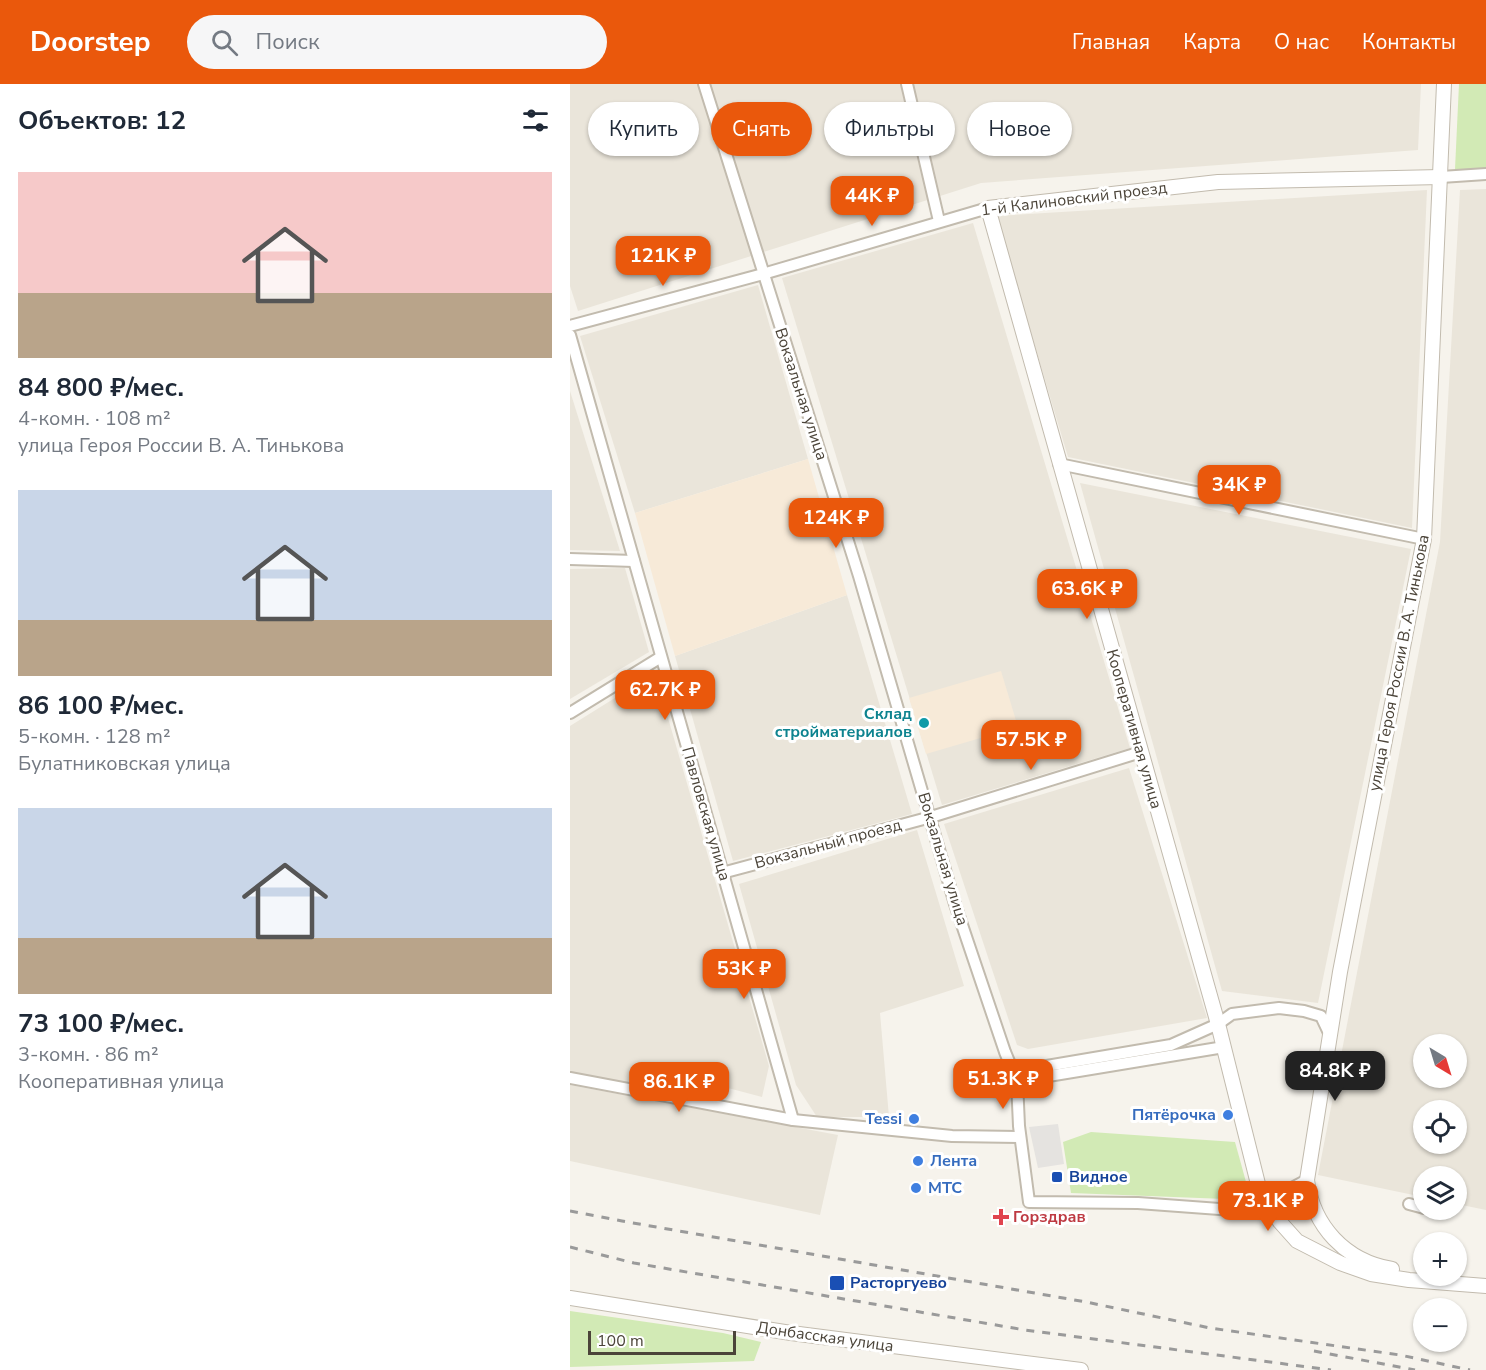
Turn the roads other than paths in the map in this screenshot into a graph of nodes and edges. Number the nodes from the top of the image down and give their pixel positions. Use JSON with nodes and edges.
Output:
{"nodes":[{"id":1,"x":704,"y":84,"type":"edge"},
{"id":2,"x":907,"y":84,"type":"edge"},
{"id":3,"x":1444,"y":84,"type":"edge"},
{"id":4,"x":1486,"y":174,"type":"edge"},
{"id":5,"x":1441,"y":177,"type":"junction"},
{"id":6,"x":988,"y":208,"type":"junction"},
{"id":7,"x":939,"y":221,"type":"junction"},
{"id":8,"x":763,"y":274,"type":"junction"},
{"id":9,"x":570,"y":326,"type":"edge"},
{"id":10,"x":570,"y":335,"type":"edge"},
{"id":11,"x":1059,"y":464,"type":"junction"},
{"id":12,"x":1424,"y":539,"type":"junction"},
{"id":13,"x":570,"y":559,"type":"edge"},
{"id":14,"x":634,"y":561,"type":"junction"},
{"id":15,"x":661,"y":657,"type":"junction"},
{"id":16,"x":570,"y":713,"type":"edge"},
{"id":17,"x":1141,"y":752,"type":"junction"},
{"id":18,"x":931,"y":817,"type":"junction"},
{"id":19,"x":722,"y":873,"type":"junction"},
{"id":20,"x":1218,"y":1024,"type":"junction"},
{"id":21,"x":1330,"y":1035,"type":"junction"},
{"id":22,"x":1224,"y":1047,"type":"junction"},
{"id":23,"x":570,"y":1078,"type":"edge"},
{"id":24,"x":1017,"y":1081,"type":"junction"},
{"id":25,"x":792,"y":1120,"type":"junction"},
{"id":26,"x":1020,"y":1137,"type":"junction"},
{"id":27,"x":1307,"y":1180,"type":"junction"},
{"id":28,"x":1266,"y":1202,"type":"junction"},
{"id":29,"x":1409,"y":1204,"type":"dead end"},
{"id":30,"x":1413,"y":1205,"type":"edge"},
{"id":31,"x":1413,"y":1272,"type":"edge"},
{"id":32,"x":1467,"y":1276,"type":"edge"},
{"id":33,"x":1486,"y":1277,"type":"edge"},
{"id":34,"x":1486,"y":1286,"type":"edge"},
{"id":35,"x":570,"y":1298,"type":"edge"},
{"id":36,"x":1081,"y":1370,"type":"edge"}],
"edges":[{"from":1,"to":8,"type":"street","name":"Вокзальная улица"},
{"from":2,"to":7,"type":"street"},
{"from":3,"to":5,"type":"street","name":"улица Героя России В. А. Тинькова"},
{"from":4,"to":5,"type":"street","name":"1-й Калиновский проезд"},
{"from":5,"to":6,"type":"street","name":"1-й Калиновский проезд"},
{"from":5,"to":12,"type":"street","name":"улица Героя России В. А. Тинькова"},
{"from":6,"to":7,"type":"street","name":"1-й Калиновский проезд"},
{"from":6,"to":11,"type":"street","name":"Кооперативная улица"},
{"from":7,"to":8,"type":"street","name":"1-й Калиновский проезд"},
{"from":8,"to":9,"type":"street","name":"1-й Калиновский проезд"},
{"from":8,"to":18,"type":"street","name":"Вокзальная улица"},
{"from":10,"to":14,"type":"street","name":"Павловская улица"},
{"from":11,"to":12,"type":"street"},
{"from":11,"to":17,"type":"street","name":"Кооперативная улица"},
{"from":12,"to":21,"type":"street","name":"улица Героя России В. А. Тинькова"},
{"from":13,"to":14,"type":"street"},
{"from":14,"to":15,"type":"street","name":"Павловская улица"},
{"from":15,"to":16,"type":"street"},
{"from":15,"to":19,"type":"street","name":"Павловская улица"},
{"from":17,"to":18,"type":"street","name":"Вокзальный проезд"},
{"from":17,"to":20,"type":"street","name":"Кооперативная улица"},
{"from":18,"to":19,"type":"street","name":"Вокзальный проезд"},
{"from":18,"to":24,"type":"street","name":"Вокзальная улица"},
{"from":19,"to":25,"type":"street","name":"Павловская улица"},
{"from":20,"to":21,"type":"street"},
{"from":20,"to":22,"type":"street","name":"Кооперативная улица"},
{"from":20,"to":24,"type":"street"},
{"from":21,"to":27,"type":"street","name":"улица Героя России В. А. Тинькова"},
{"from":22,"to":24,"type":"street"},
{"from":22,"to":28,"type":"street","name":"Кооперативная улица"},
{"from":23,"to":25,"type":"street"},
{"from":24,"to":26,"type":"street"},
{"from":25,"to":26,"type":"street"},
{"from":26,"to":28,"type":"street"},
{"from":27,"to":28,"type":"street"},
{"from":27,"to":31,"type":"street"},
{"from":28,"to":34,"type":"street","name":"Кооперативная улица"},
{"from":29,"to":30,"type":"street"},
{"from":32,"to":33,"type":"street"},
{"from":35,"to":36,"type":"street","name":"Донбасская улица"}]}
